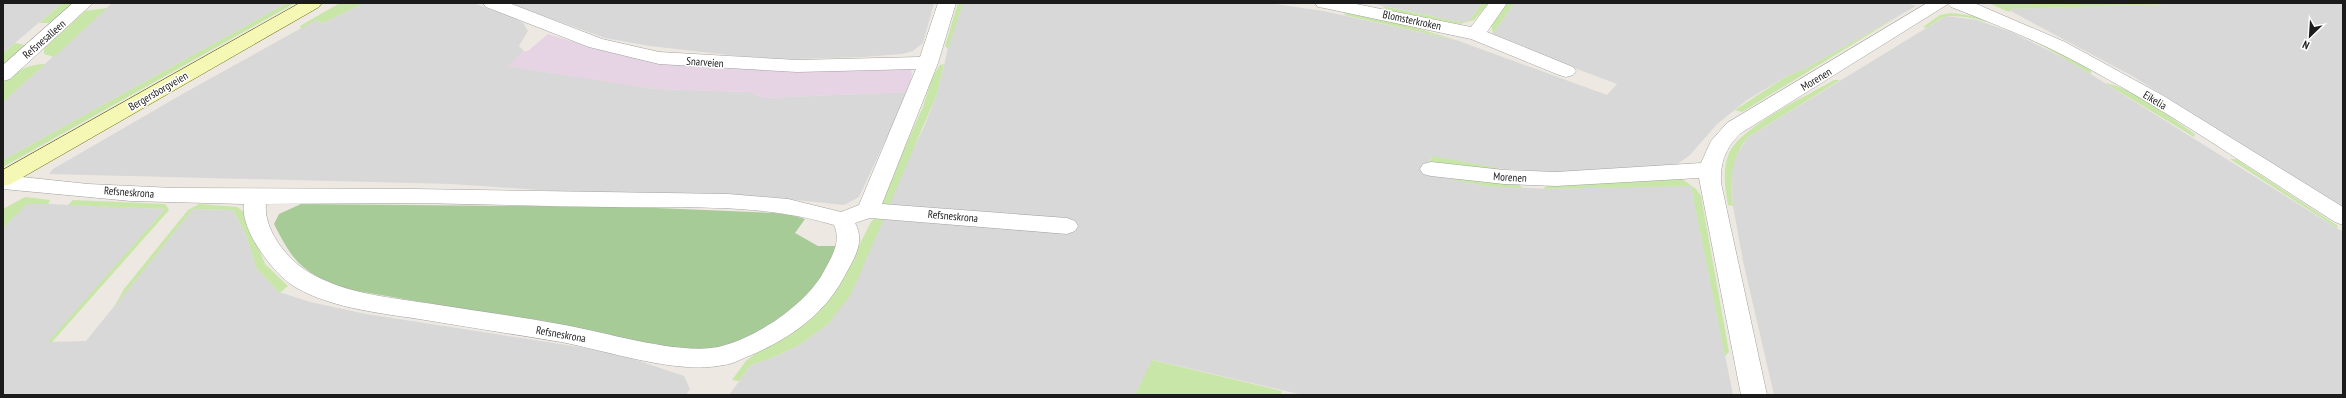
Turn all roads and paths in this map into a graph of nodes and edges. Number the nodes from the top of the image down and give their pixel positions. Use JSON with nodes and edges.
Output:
{"nodes":[{"id":1,"x":84,"y":3,"type":"edge"},
{"id":2,"x":313,"y":3,"type":"edge"},
{"id":3,"x":492,"y":3,"type":"edge"},
{"id":4,"x":947,"y":3,"type":"edge"},
{"id":5,"x":1324,"y":3,"type":"edge"},
{"id":6,"x":1498,"y":3,"type":"edge"},
{"id":7,"x":1940,"y":3,"type":"edge"},
{"id":8,"x":1957,"y":3,"type":"edge"},
{"id":9,"x":1476,"y":34,"type":"junction"},
{"id":10,"x":928,"y":62,"type":"junction"},
{"id":11,"x":1566,"y":71,"type":"dead end"},
{"id":12,"x":3,"y":75,"type":"edge"},
{"id":13,"x":1431,"y":169,"type":"dead end"},
{"id":14,"x":1709,"y":170,"type":"junction"},
{"id":15,"x":3,"y":181,"type":"edge"},
{"id":16,"x":256,"y":197,"type":"junction"},
{"id":17,"x":868,"y":210,"type":"junction"},
{"id":18,"x":2343,"y":217,"type":"edge"},
{"id":19,"x":842,"y":220,"type":"junction"},
{"id":20,"x":1067,"y":226,"type":"dead end"},
{"id":21,"x":1754,"y":395,"type":"edge"}],
"edges":[{"from":1,"to":12,"type":"street","name":"Refsnesalleen"},
{"from":2,"to":15,"type":"street","name":"Bergersborgveien"},
{"from":3,"to":10,"type":"street","name":"Snarveien"},
{"from":4,"to":10,"type":"street"},
{"from":5,"to":9,"type":"street","name":"Blomsterkroken"},
{"from":6,"to":9,"type":"street"},
{"from":7,"to":14,"type":"street","name":"Morenen"},
{"from":8,"to":18,"type":"street","name":"Eikelia"},
{"from":9,"to":11,"type":"street","name":"Blomsterkroken"},
{"from":10,"to":17,"type":"street"},
{"from":13,"to":14,"type":"street","name":"Morenen"},
{"from":14,"to":21,"type":"street","name":"Morenen"},
{"from":15,"to":16,"type":"street","name":"Refsneskrona"},
{"from":16,"to":19,"type":"street","name":"Refsneskrona"},
{"from":16,"to":19,"type":"street","name":"Refsneskrona"},
{"from":17,"to":19,"type":"street","name":"Refsneskrona"},
{"from":17,"to":20,"type":"street","name":"Refsneskrona"}]}
